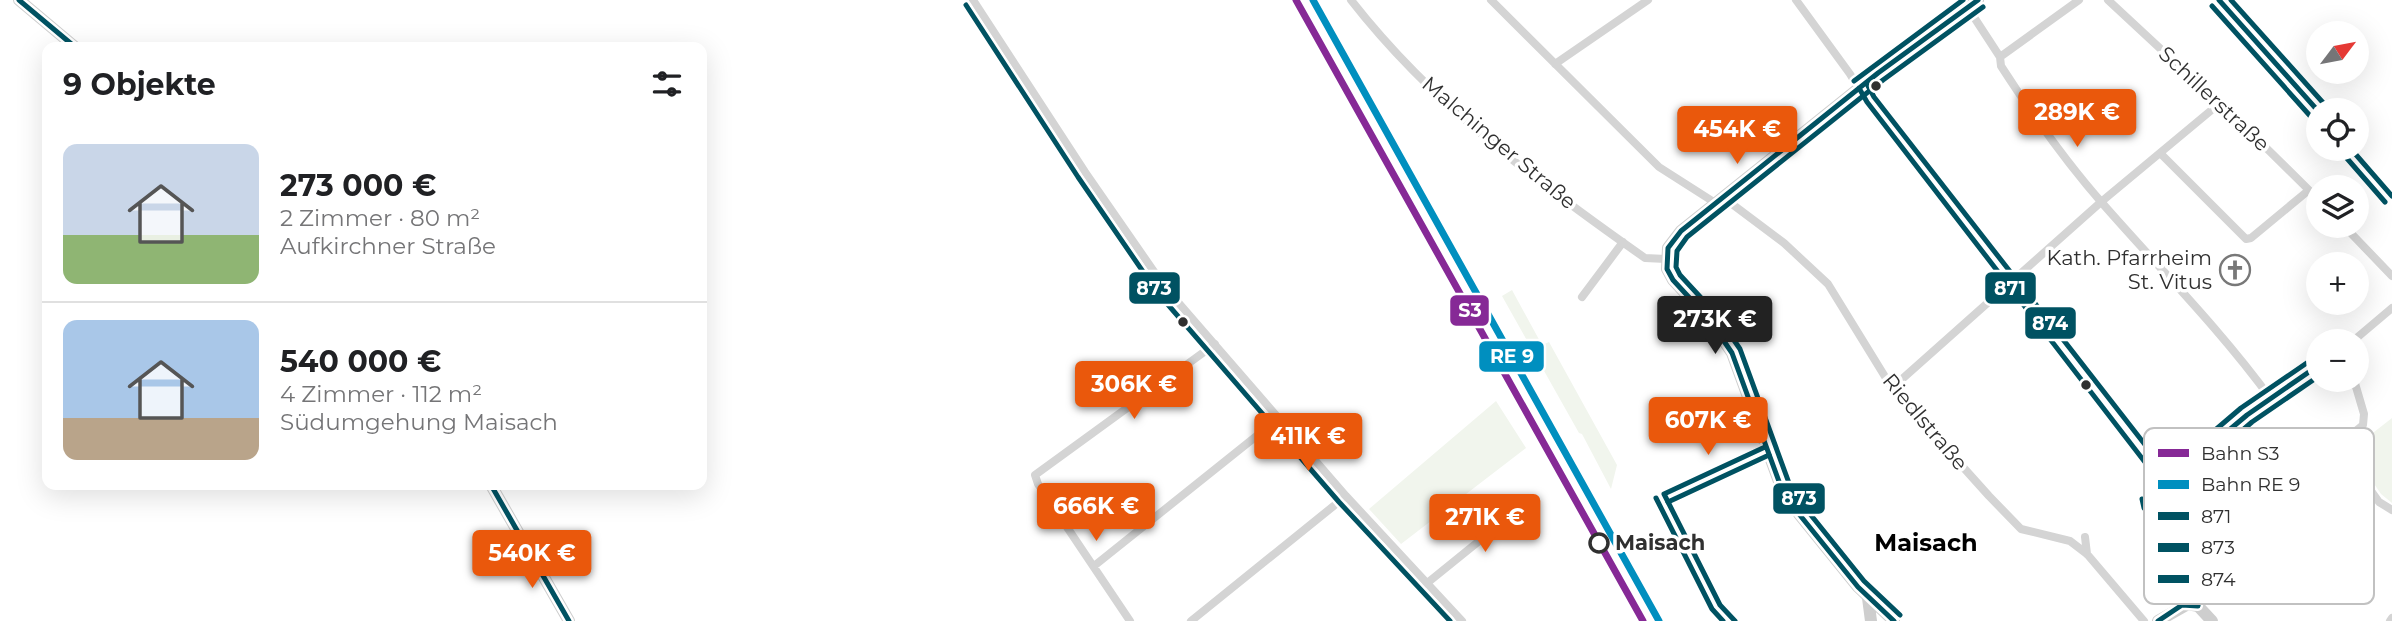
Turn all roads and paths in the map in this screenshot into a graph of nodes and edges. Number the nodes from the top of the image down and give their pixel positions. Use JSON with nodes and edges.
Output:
{"nodes":[{"id":1,"x":19,"y":0,"type":"edge"},
{"id":2,"x":973,"y":0,"type":"edge"},
{"id":3,"x":1351,"y":0,"type":"edge"},
{"id":4,"x":1648,"y":0,"type":"edge"},
{"id":5,"x":1796,"y":0,"type":"edge"},
{"id":6,"x":2079,"y":0,"type":"edge"},
{"id":7,"x":2108,"y":0,"type":"edge"},
{"id":8,"x":2219,"y":0,"type":"edge"},
{"id":9,"x":1494,"y":1,"type":"edge"},
{"id":10,"x":1973,"y":4,"type":"edge"},
{"id":11,"x":69,"y":42,"type":"edge"},
{"id":12,"x":2000,"y":57,"type":"junction"},
{"id":13,"x":1555,"y":64,"type":"junction"},
{"id":14,"x":1859,"y":88,"type":"junction"},
{"id":15,"x":2306,"y":98,"type":"edge"},
{"id":16,"x":2220,"y":103,"type":"junction"},
{"id":17,"x":2160,"y":153,"type":"junction"},
{"id":18,"x":2361,"y":161,"type":"edge"},
{"id":19,"x":2306,"y":187,"type":"edge"},
{"id":20,"x":2306,"y":192,"type":"edge"},
{"id":21,"x":2392,"y":196,"type":"edge"},
{"id":22,"x":1720,"y":201,"type":"junction"},
{"id":23,"x":2101,"y":202,"type":"junction"},
{"id":24,"x":2356,"y":238,"type":"edge"},
{"id":25,"x":1623,"y":242,"type":"junction"},
{"id":26,"x":1666,"y":259,"type":"junction"},
{"id":27,"x":2392,"y":276,"type":"edge"},
{"id":28,"x":2008,"y":283,"type":"junction"},
{"id":29,"x":1582,"y":297,"type":"dead end"},
{"id":30,"x":2392,"y":308,"type":"edge"},
{"id":31,"x":2367,"y":329,"type":"edge"},
{"id":32,"x":1215,"y":344,"type":"junction"},
{"id":33,"x":2306,"y":374,"type":"edge"},
{"id":34,"x":1892,"y":388,"type":"junction"},
{"id":35,"x":2357,"y":392,"type":"edge"},
{"id":36,"x":2271,"y":399,"type":"junction"},
{"id":37,"x":1279,"y":418,"type":"junction"},
{"id":38,"x":2232,"y":428,"type":"edge"},
{"id":39,"x":2359,"y":428,"type":"edge"},
{"id":40,"x":1765,"y":447,"type":"junction"},
{"id":41,"x":2144,"y":461,"type":"edge"},
{"id":42,"x":494,"y":490,"type":"edge"},
{"id":43,"x":2374,"y":495,"type":"edge"},
{"id":44,"x":1346,"y":496,"type":"junction"},
{"id":45,"x":1526,"y":503,"type":"dead end"},
{"id":46,"x":2392,"y":510,"type":"edge"},
{"id":47,"x":2085,"y":537,"type":"dead end"},
{"id":48,"x":2087,"y":554,"type":"junction"},
{"id":49,"x":1094,"y":566,"type":"junction"},
{"id":50,"x":1426,"y":584,"type":"junction"},
{"id":51,"x":1868,"y":598,"type":"junction"},
{"id":52,"x":2198,"y":606,"type":"joint"},
{"id":53,"x":1890,"y":620,"type":"edge"},
{"id":54,"x":569,"y":621,"type":"edge"},
{"id":55,"x":1130,"y":621,"type":"edge"},
{"id":56,"x":1191,"y":621,"type":"edge"},
{"id":57,"x":1462,"y":621,"type":"edge"},
{"id":58,"x":1735,"y":621,"type":"edge"},
{"id":59,"x":1871,"y":621,"type":"edge"},
{"id":60,"x":2144,"y":621,"type":"edge"},
{"id":61,"x":2158,"y":621,"type":"edge"},
{"id":62,"x":2213,"y":621,"type":"edge"}],
"edges":[{"from":1,"to":11,"type":"street"},
{"from":2,"to":32,"type":"street"},
{"from":3,"to":25,"type":"street","name":"Malchinger Straße"},
{"from":4,"to":13,"type":"street"},
{"from":5,"to":14,"type":"street"},
{"from":6,"to":12,"type":"street"},
{"from":7,"to":16,"type":"street","name":"Schillerstraße"},
{"from":8,"to":15,"type":"street"},
{"from":9,"to":13,"type":"street","name":"Riedlstraße"},
{"from":10,"to":12,"type":"street"},
{"from":10,"to":14,"type":"street"},
{"from":12,"to":23,"type":"street"},
{"from":13,"to":22,"type":"street","name":"Riedlstraße"},
{"from":14,"to":22,"type":"street"},
{"from":14,"to":28,"type":"street"},
{"from":16,"to":17,"type":"street"},
{"from":16,"to":19,"type":"street","name":"Schillerstraße"},
{"from":17,"to":20,"type":"street"},
{"from":17,"to":23,"type":"street"},
{"from":18,"to":21,"type":"street"},
{"from":22,"to":26,"type":"street"},
{"from":22,"to":34,"type":"street","name":"Riedlstraße"},
{"from":23,"to":28,"type":"street"},
{"from":23,"to":36,"type":"street"},
{"from":24,"to":27,"type":"street"},
{"from":25,"to":26,"type":"street","name":"Malchinger Straße"},
{"from":25,"to":29,"type":"street"},
{"from":26,"to":40,"type":"street"},
{"from":28,"to":34,"type":"street"},
{"from":28,"to":41,"type":"street"},
{"from":30,"to":31,"type":"street"},
{"from":32,"to":37,"type":"street"},
{"from":32,"to":49,"type":"street"},
{"from":33,"to":36,"type":"street"},
{"from":34,"to":48,"type":"street","name":"Riedlstraße"},
{"from":35,"to":39,"type":"street"},
{"from":36,"to":38,"type":"street"},
{"from":37,"to":44,"type":"street"},
{"from":37,"to":49,"type":"street"},
{"from":40,"to":51,"type":"street"},
{"from":40,"to":58,"type":"street"},
{"from":42,"to":54,"type":"street"},
{"from":43,"to":46,"type":"street"},
{"from":44,"to":50,"type":"street"},
{"from":44,"to":56,"type":"street"},
{"from":45,"to":50,"type":"street"},
{"from":47,"to":48,"type":"street"},
{"from":48,"to":60,"type":"street","name":"Riedlstraße"},
{"from":49,"to":55,"type":"street"},
{"from":50,"to":57,"type":"street"},
{"from":51,"to":53,"type":"street"},
{"from":51,"to":59,"type":"street"},
{"from":52,"to":61,"type":"street"},
{"from":52,"to":62,"type":"street"}]}
